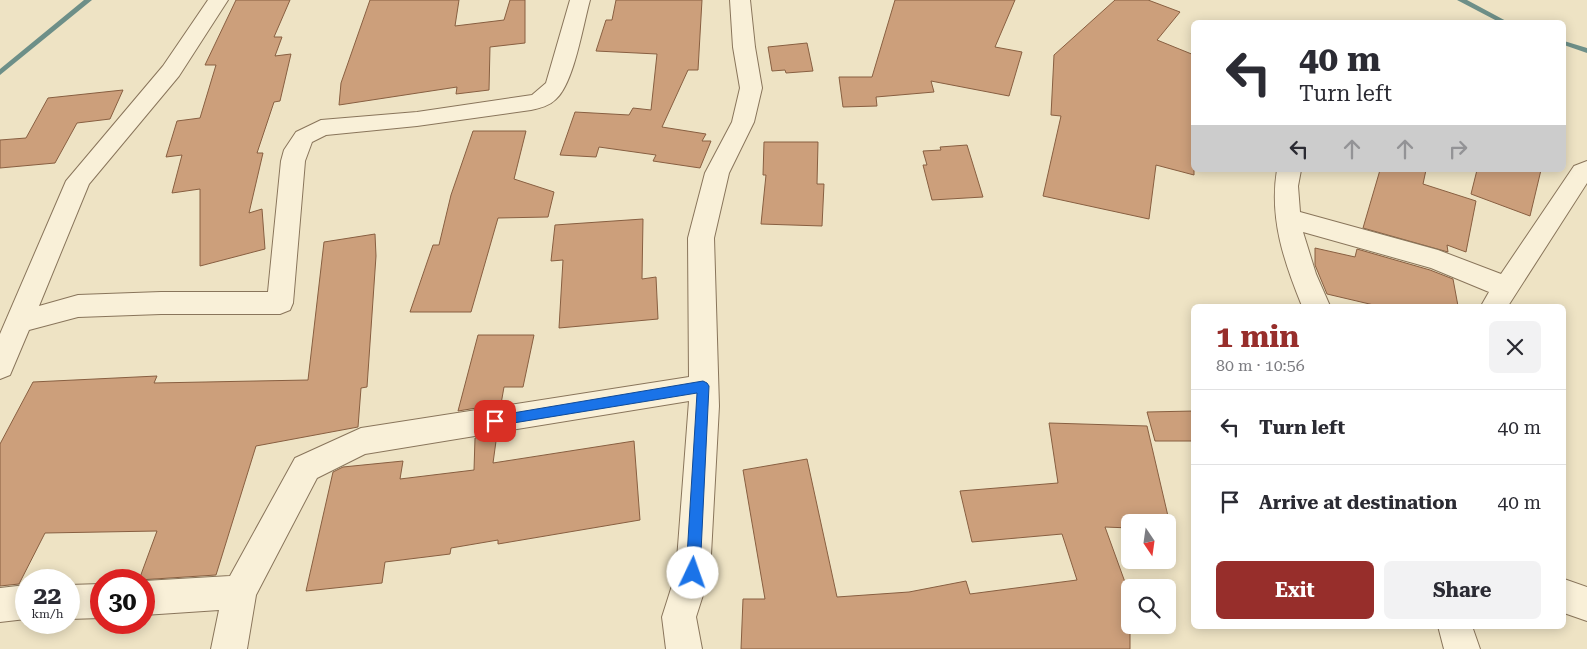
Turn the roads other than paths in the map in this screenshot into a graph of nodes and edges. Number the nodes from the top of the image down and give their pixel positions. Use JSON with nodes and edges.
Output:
{"nodes":[{"id":1,"x":218,"y":0,"type":"edge"},
{"id":2,"x":580,"y":0,"type":"edge"},
{"id":3,"x":740,"y":0,"type":"edge"},
{"id":4,"x":1587,"y":169,"type":"edge"},
{"id":5,"x":1288,"y":172,"type":"edge"},
{"id":6,"x":1287,"y":218,"type":"junction"},
{"id":7,"x":1499,"y":297,"type":"edge"},
{"id":8,"x":1315,"y":304,"type":"edge"},
{"id":9,"x":19,"y":322,"type":"junction"},
{"id":10,"x":0,"y":367,"type":"edge"},
{"id":11,"x":703,"y":386,"type":"junction"},
{"id":12,"x":240,"y":592,"type":"junction"},
{"id":13,"x":155,"y":597,"type":"edge"},
{"id":14,"x":1566,"y":597,"type":"edge"},
{"id":15,"x":15,"y":603,"type":"edge"},
{"id":16,"x":1587,"y":604,"type":"edge"},
{"id":17,"x":0,"y":605,"type":"edge"},
{"id":18,"x":1456,"y":629,"type":"edge"},
{"id":19,"x":228,"y":649,"type":"edge"},
{"id":20,"x":684,"y":649,"type":"edge"},
{"id":21,"x":1462,"y":649,"type":"edge"}],
"edges":[{"from":1,"to":9,"type":"street"},
{"from":2,"to":9,"type":"street"},
{"from":3,"to":11,"type":"street"},
{"from":4,"to":7,"type":"street"},
{"from":5,"to":6,"type":"street"},
{"from":6,"to":7,"type":"street"},
{"from":6,"to":8,"type":"street"},
{"from":9,"to":10,"type":"street"},
{"from":11,"to":12,"type":"street"},
{"from":11,"to":20,"type":"street"},
{"from":12,"to":13,"type":"street"},
{"from":12,"to":19,"type":"street"},
{"from":14,"to":16,"type":"street"},
{"from":15,"to":17,"type":"street"},
{"from":18,"to":21,"type":"street"}]}
